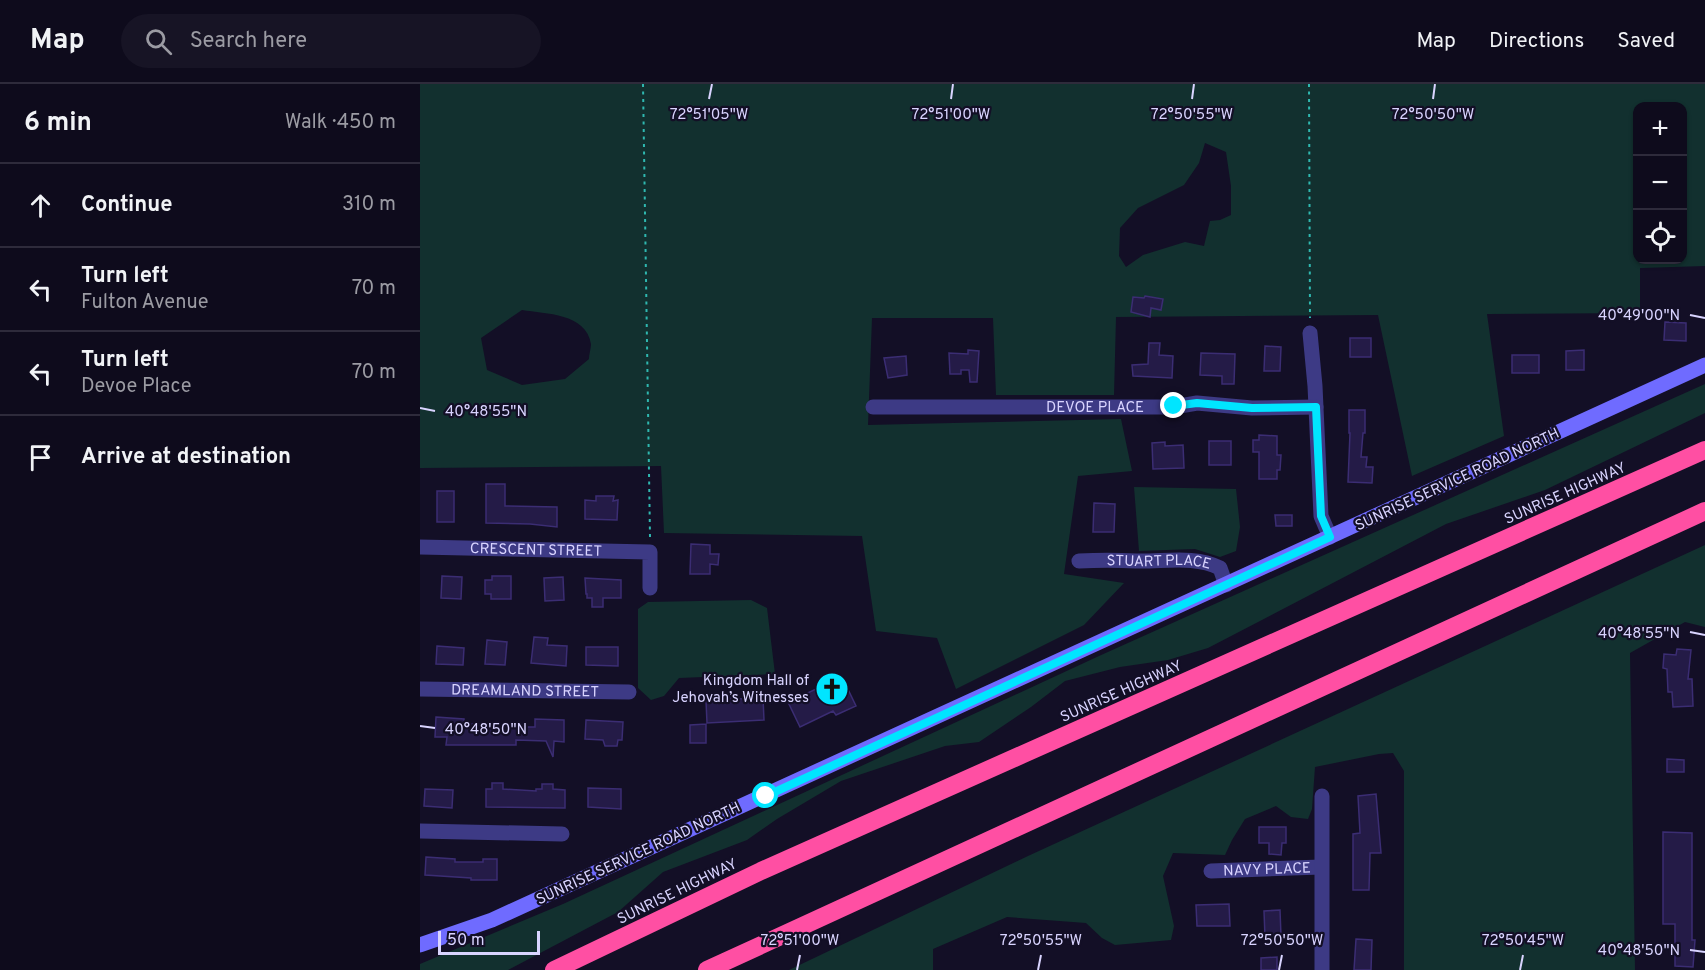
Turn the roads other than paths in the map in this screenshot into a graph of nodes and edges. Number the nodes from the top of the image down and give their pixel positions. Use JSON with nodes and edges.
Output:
{"nodes":[{"id":1,"x":1310,"y":333,"type":"road end"},
{"id":2,"x":1705,"y":365,"type":"edge"},
{"id":3,"x":873,"y":407,"type":"dead end"},
{"id":4,"x":1316,"y":407,"type":"junction"},
{"id":5,"x":1705,"y":450,"type":"edge"},
{"id":6,"x":1705,"y":511,"type":"edge"},
{"id":7,"x":1330,"y":537,"type":"junction"},
{"id":8,"x":420,"y":547,"type":"edge"},
{"id":9,"x":1079,"y":561,"type":"dead end"},
{"id":10,"x":1226,"y":585,"type":"junction"},
{"id":11,"x":650,"y":588,"type":"dead end"},
{"id":12,"x":420,"y":689,"type":"edge"},
{"id":13,"x":629,"y":692,"type":"dead end"},
{"id":14,"x":1322,"y":796,"type":"dead end"},
{"id":15,"x":420,"y":831,"type":"edge"},
{"id":16,"x":562,"y":834,"type":"dead end"},
{"id":17,"x":1321,"y":867,"type":"junction"},
{"id":18,"x":1212,"y":871,"type":"dead end"},
{"id":19,"x":420,"y":945,"type":"edge"},
{"id":20,"x":554,"y":970,"type":"edge"},
{"id":21,"x":707,"y":970,"type":"edge"},
{"id":22,"x":1322,"y":970,"type":"edge"}],
"edges":[{"from":1,"to":4,"type":"street"},
{"from":2,"to":7,"type":"street","name":"SUNRISE SERVICE ROAD NORTH"},
{"from":3,"to":4,"type":"street","name":"DEVOE PLACE"},
{"from":4,"to":7,"type":"street"},
{"from":5,"to":20,"type":"highway","name":"SUNRISE HIGHWAY"},
{"from":6,"to":21,"type":"highway"},
{"from":7,"to":10,"type":"street","name":"SUNRISE SERVICE ROAD NORTH"},
{"from":8,"to":11,"type":"street","name":"CRESCENT STREET"},
{"from":9,"to":10,"type":"street","name":"STUART PLACE"},
{"from":10,"to":19,"type":"street","name":"SUNRISE SERVICE ROAD NORTH"},
{"from":12,"to":13,"type":"street","name":"DREAMLAND STREET"},
{"from":14,"to":17,"type":"street"},
{"from":15,"to":16,"type":"street"},
{"from":17,"to":18,"type":"street","name":"NAVY PLACE"},
{"from":17,"to":22,"type":"street"}]}
